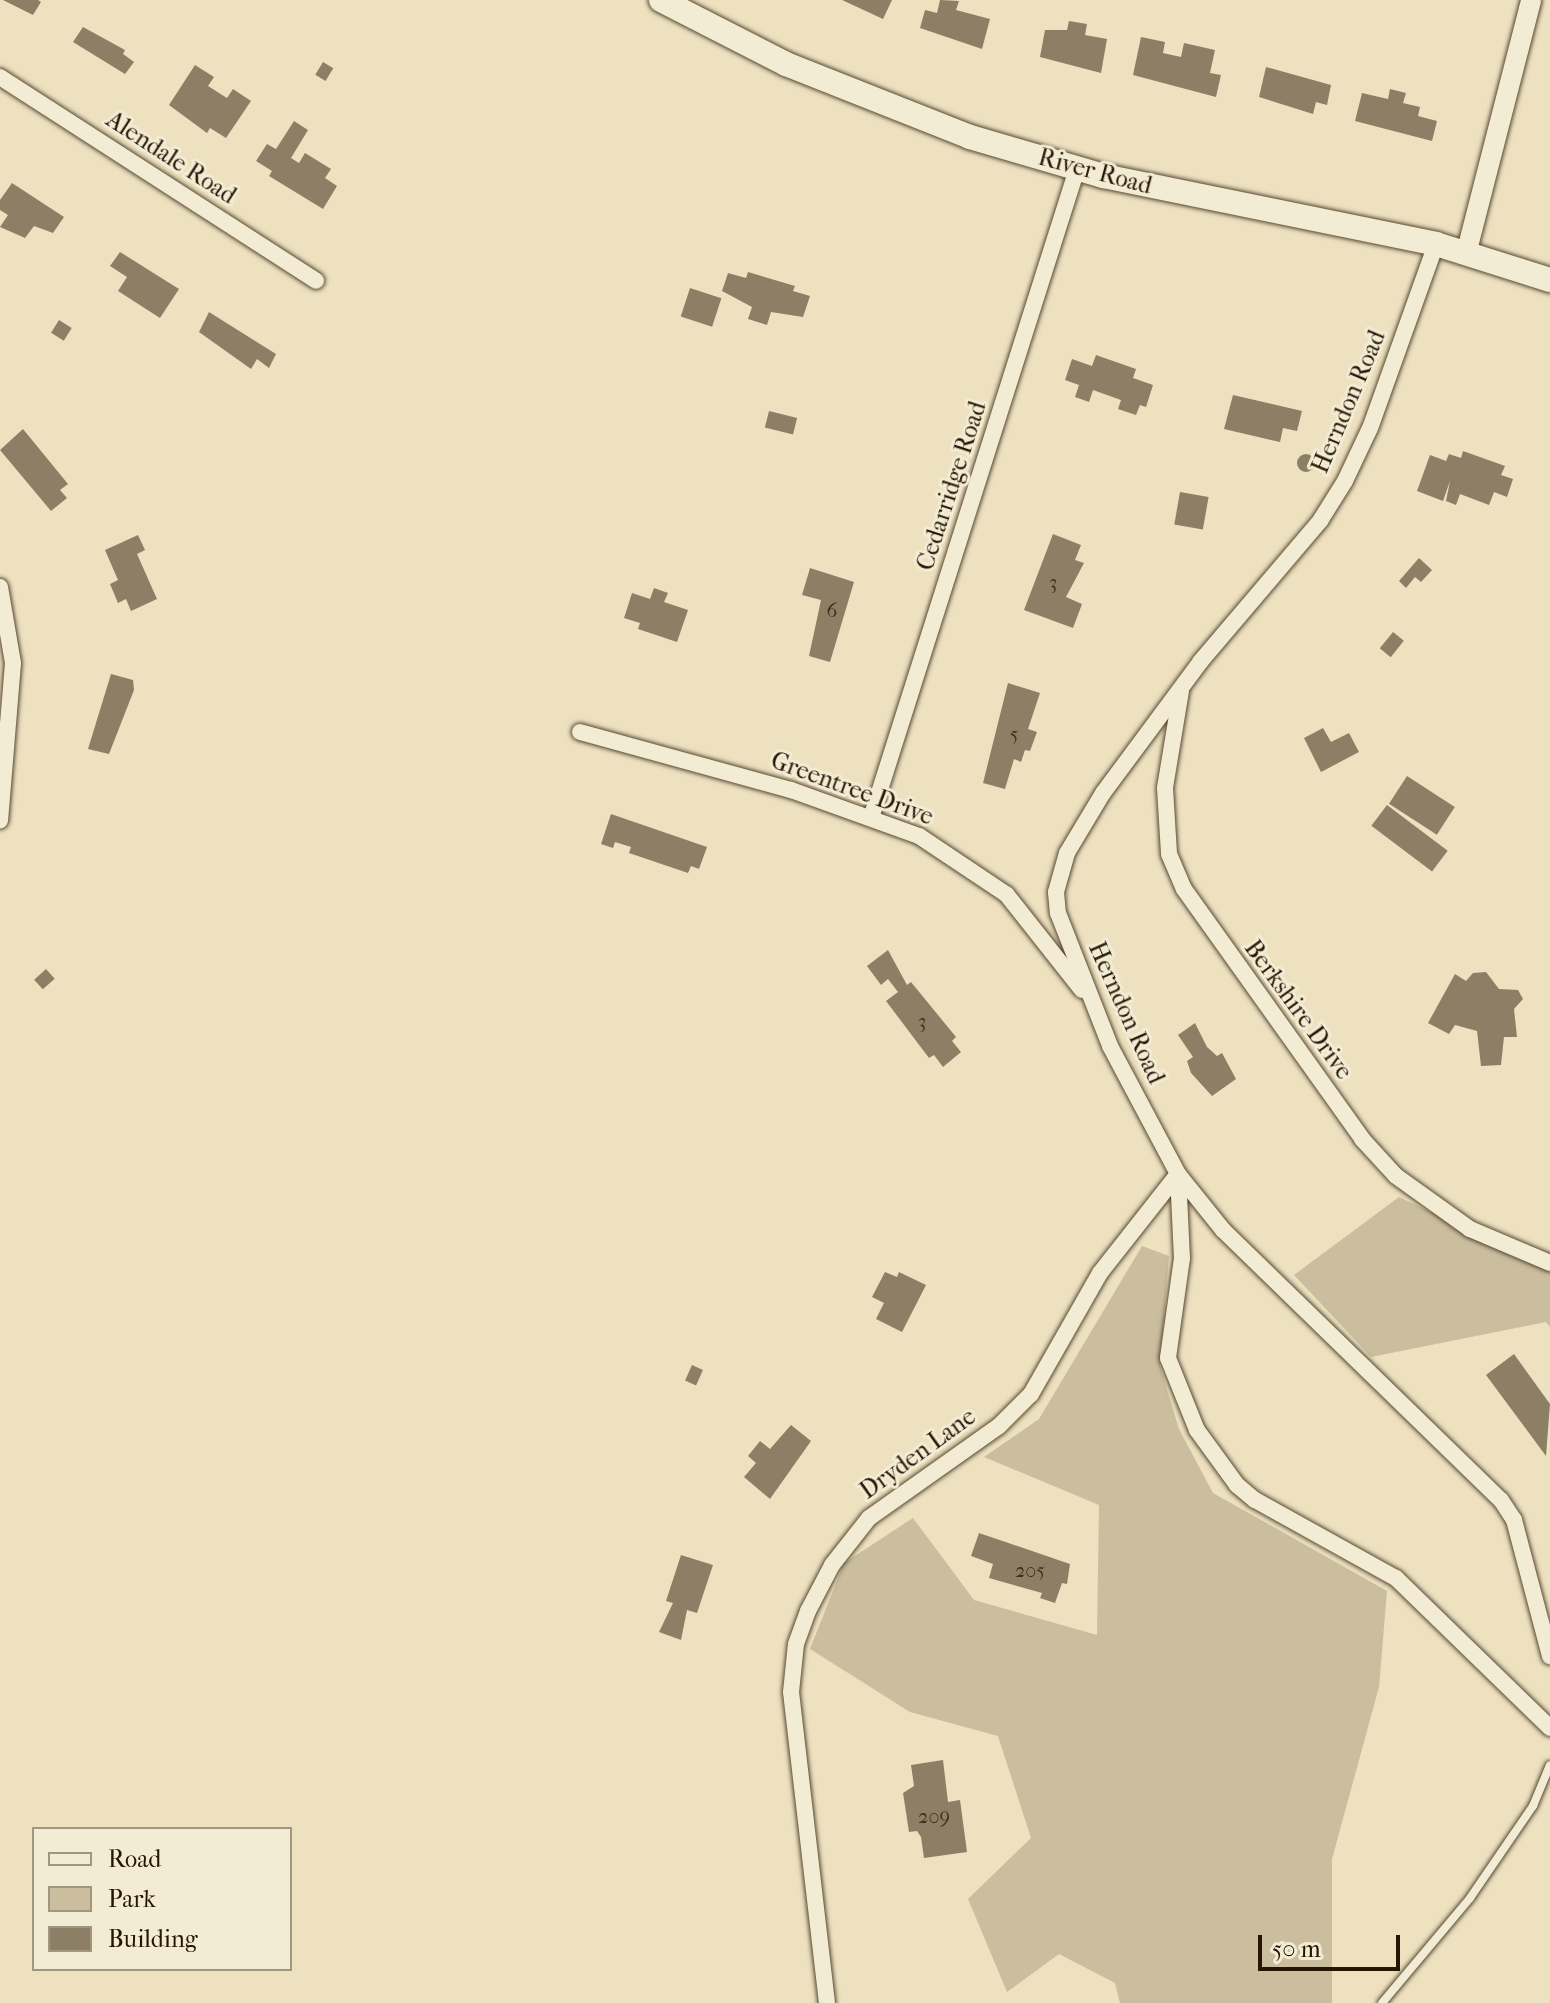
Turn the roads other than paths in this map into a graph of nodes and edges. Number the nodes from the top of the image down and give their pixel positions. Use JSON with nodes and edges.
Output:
{"nodes":[{"id":1,"x":661,"y":0,"type":"edge"},
{"id":2,"x":1531,"y":0,"type":"edge"},
{"id":3,"x":0,"y":77,"type":"edge"},
{"id":4,"x":1077,"y":169,"type":"junction"},
{"id":5,"x":1436,"y":244,"type":"junction"},
{"id":6,"x":1466,"y":254,"type":"junction"},
{"id":7,"x":1550,"y":280,"type":"edge"},
{"id":8,"x":316,"y":281,"type":"dead end"},
{"id":9,"x":0,"y":587,"type":"edge"},
{"id":10,"x":1182,"y":688,"type":"junction"},
{"id":11,"x":580,"y":732,"type":"dead end"},
{"id":12,"x":871,"y":818,"type":"junction"},
{"id":13,"x":0,"y":820,"type":"edge"},
{"id":14,"x":1094,"y":1004,"type":"junction"},
{"id":15,"x":1178,"y":1174,"type":"junction"},
{"id":16,"x":1550,"y":1263,"type":"edge"},
{"id":17,"x":1550,"y":1656,"type":"edge"},
{"id":18,"x":1550,"y":1728,"type":"edge"},
{"id":19,"x":1550,"y":1765,"type":"edge"},
{"id":20,"x":827,"y":2003,"type":"edge"},
{"id":21,"x":1382,"y":2003,"type":"edge"}],
"edges":[{"from":1,"to":4,"type":"main road","name":"River Road"},
{"from":2,"to":6,"type":"street"},
{"from":3,"to":8,"type":"street","name":"Alendale Road"},
{"from":4,"to":5,"type":"main road","name":"River Road"},
{"from":4,"to":12,"type":"street","name":"Cedarridge Road"},
{"from":5,"to":6,"type":"main road","name":"River Road"},
{"from":5,"to":10,"type":"street","name":"Herndon Road"},
{"from":6,"to":7,"type":"main road","name":"River Road"},
{"from":9,"to":13,"type":"street"},
{"from":10,"to":14,"type":"street","name":"Herndon Road"},
{"from":10,"to":16,"type":"street","name":"Berkshire Drive"},
{"from":11,"to":12,"type":"street","name":"Greentree Drive"},
{"from":12,"to":14,"type":"street","name":"Greentree Drive"},
{"from":14,"to":15,"type":"street","name":"Herndon Road"},
{"from":15,"to":17,"type":"street"},
{"from":15,"to":18,"type":"street","name":"Herndon Road"},
{"from":15,"to":20,"type":"street","name":"Dryden Lane"},
{"from":19,"to":21,"type":"lane"}]}
